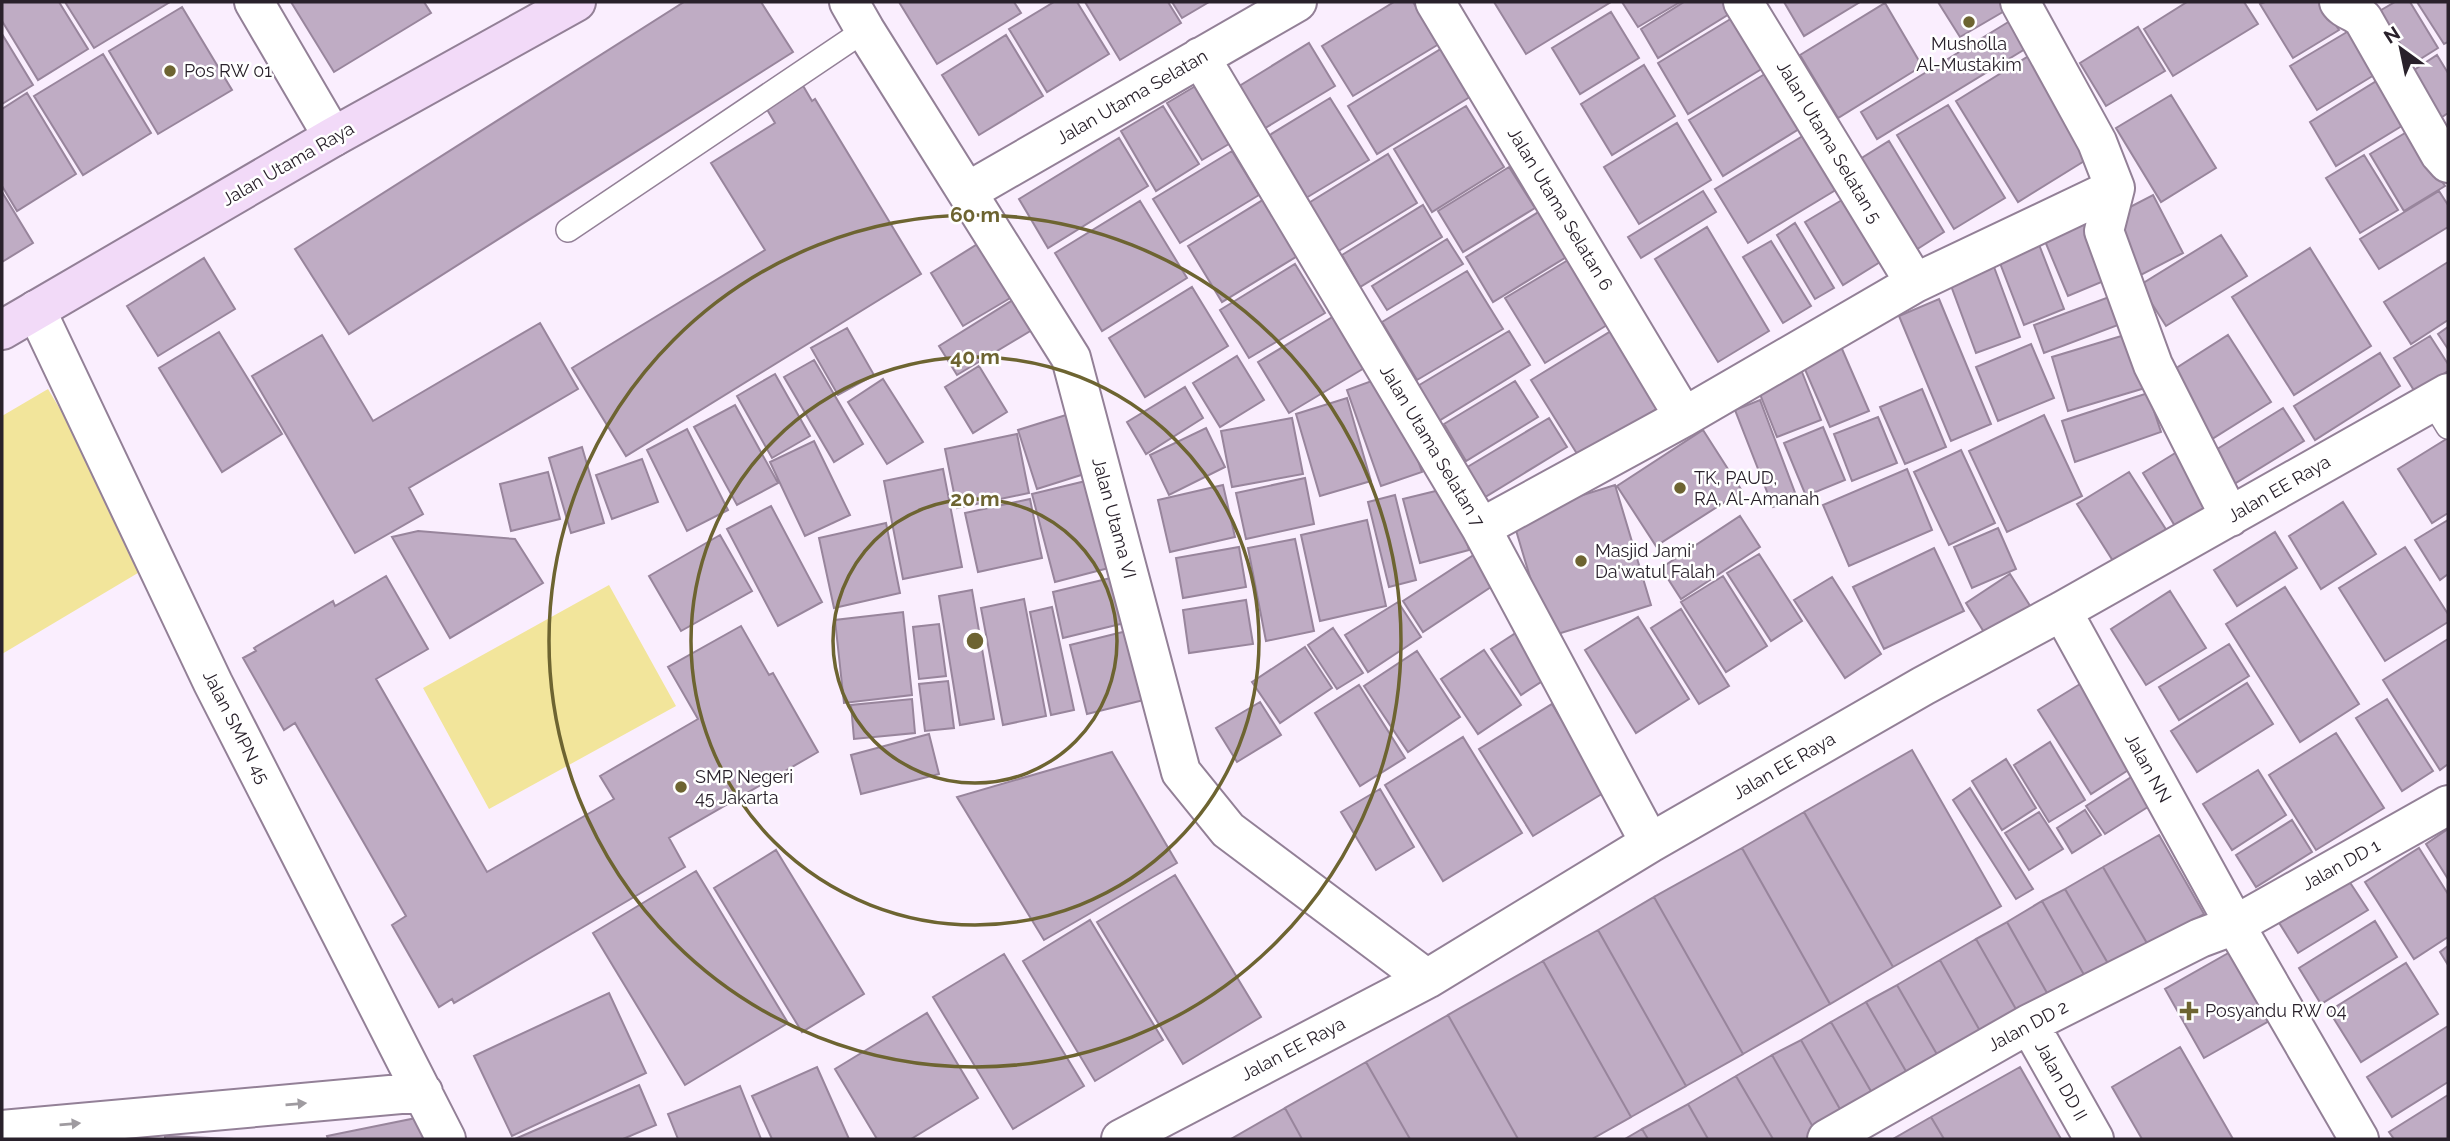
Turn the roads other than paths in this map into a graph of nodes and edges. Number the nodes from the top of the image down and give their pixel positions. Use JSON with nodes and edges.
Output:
{"nodes":[{"id":1,"x":254,"y":2,"type":"edge"},
{"id":2,"x":576,"y":2,"type":"edge"},
{"id":3,"x":1297,"y":2,"type":"edge"},
{"id":4,"x":1436,"y":2,"type":"edge"},
{"id":5,"x":1743,"y":2,"type":"edge"},
{"id":6,"x":2020,"y":2,"type":"edge"},
{"id":7,"x":2339,"y":2,"type":"edge"},
{"id":8,"x":857,"y":16,"type":"edge"},
{"id":9,"x":1200,"y":57,"type":"junction"},
{"id":10,"x":333,"y":137,"type":"junction"},
{"id":11,"x":2448,"y":163,"type":"edge"},
{"id":12,"x":2115,"y":188,"type":"junction"},
{"id":13,"x":967,"y":192,"type":"junction"},
{"id":14,"x":568,"y":230,"type":"dead end"},
{"id":15,"x":1915,"y":283,"type":"junction"},
{"id":16,"x":36,"y":310,"type":"junction"},
{"id":17,"x":2,"y":330,"type":"edge"},
{"id":18,"x":2443,"y":407,"type":"edge"},
{"id":19,"x":1684,"y":417,"type":"junction"},
{"id":20,"x":2230,"y":516,"type":"junction"},
{"id":21,"x":1481,"y":528,"type":"junction"},
{"id":22,"x":2062,"y":611,"type":"junction"},
{"id":23,"x":2448,"y":805,"type":"edge"},
{"id":24,"x":1650,"y":843,"type":"junction"},
{"id":25,"x":2235,"y":925,"type":"junction"},
{"id":26,"x":1427,"y":979,"type":"junction"},
{"id":27,"x":2029,"y":1024,"type":"junction"},
{"id":28,"x":424,"y":1092,"type":"junction"},
{"id":29,"x":2,"y":1130,"type":"edge"},
{"id":30,"x":446,"y":1139,"type":"edge"},
{"id":31,"x":1121,"y":1139,"type":"edge"},
{"id":32,"x":1827,"y":1139,"type":"edge"},
{"id":33,"x":2094,"y":1139,"type":"edge"},
{"id":34,"x":2358,"y":1139,"type":"edge"}],
"edges":[{"from":1,"to":10,"type":"street"},
{"from":2,"to":10,"type":"main road","name":"Jalan Utama Raya"},
{"from":3,"to":9,"type":"street","name":"Jalan Utama Selatan"},
{"from":4,"to":19,"type":"street","name":"Jalan Utama Selatan 6"},
{"from":5,"to":15,"type":"street","name":"Jalan Utama Selatan 5"},
{"from":6,"to":12,"type":"street"},
{"from":7,"to":11,"type":"street"},
{"from":8,"to":13,"type":"street","name":"Jalan Utama VI"},
{"from":8,"to":14,"type":"lane"},
{"from":9,"to":13,"type":"street","name":"Jalan Utama Selatan"},
{"from":9,"to":21,"type":"street","name":"Jalan Utama Selatan 7"},
{"from":10,"to":16,"type":"main road","name":"Jalan Utama Raya"},
{"from":12,"to":15,"type":"street"},
{"from":12,"to":20,"type":"street"},
{"from":13,"to":26,"type":"street","name":"Jalan Utama VI"},
{"from":15,"to":19,"type":"street"},
{"from":16,"to":17,"type":"main road","name":"Jalan Utama Raya"},
{"from":16,"to":28,"type":"street","name":"Jalan SMPN 45"},
{"from":18,"to":20,"type":"street","name":"Jalan EE Raya"},
{"from":19,"to":21,"type":"street"},
{"from":20,"to":22,"type":"street","name":"Jalan EE Raya"},
{"from":21,"to":24,"type":"street","name":"Jalan Utama Selatan 7"},
{"from":22,"to":24,"type":"street","name":"Jalan EE Raya"},
{"from":22,"to":25,"type":"street","name":"Jalan NN"},
{"from":23,"to":25,"type":"street","name":"Jalan DD 1"},
{"from":24,"to":26,"type":"street","name":"Jalan EE Raya"},
{"from":25,"to":27,"type":"street","name":"Jalan DD 2"},
{"from":25,"to":34,"type":"street","name":"Jalan NN"},
{"from":26,"to":31,"type":"street","name":"Jalan EE Raya"},
{"from":27,"to":32,"type":"street","name":"Jalan DD 2"},
{"from":27,"to":33,"type":"street","name":"Jalan DD II"},
{"from":29,"to":28,"type":"street","one_way":true},
{"from":28,"to":30,"type":"street","name":"Jalan SMPN 45"}]}
